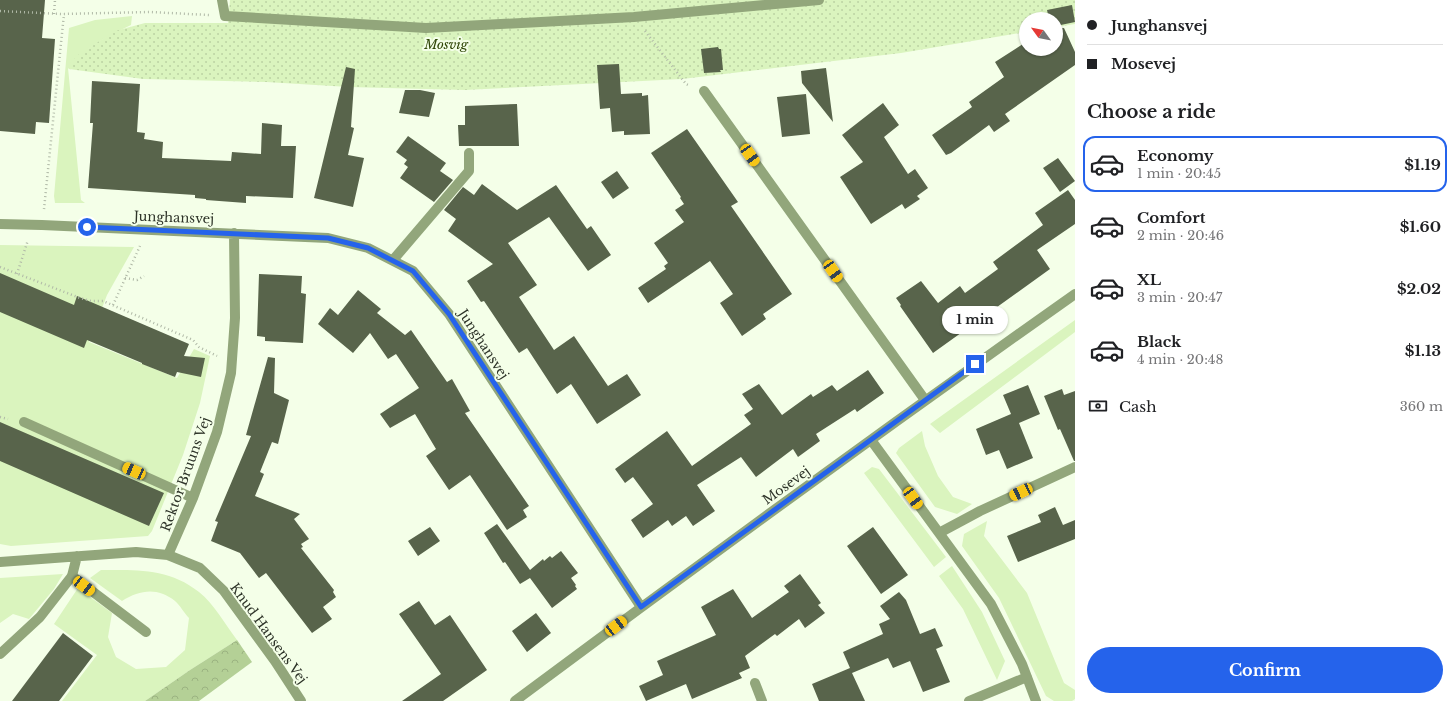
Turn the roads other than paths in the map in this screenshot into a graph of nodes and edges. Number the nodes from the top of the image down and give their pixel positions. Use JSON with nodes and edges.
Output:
{"nodes":[{"id":1,"x":222,"y":0,"type":"edge"},
{"id":2,"x":819,"y":0,"type":"edge"},
{"id":3,"x":704,"y":91,"type":"road end"},
{"id":4,"x":469,"y":153,"type":"dead end"},
{"id":5,"x":0,"y":224,"type":"edge"},
{"id":6,"x":234,"y":233,"type":"junction"},
{"id":7,"x":393,"y":260,"type":"junction"},
{"id":8,"x":1075,"y":294,"type":"edge"},
{"id":9,"x":925,"y":400,"type":"junction"},
{"id":10,"x":24,"y":422,"type":"dead end"},
{"id":11,"x":871,"y":440,"type":"junction"},
{"id":12,"x":1075,"y":467,"type":"edge"},
{"id":13,"x":193,"y":498,"type":"junction"},
{"id":14,"x":939,"y":533,"type":"junction"},
{"id":15,"x":168,"y":555,"type":"junction"},
{"id":16,"x":77,"y":556,"type":"junction"},
{"id":17,"x":0,"y":562,"type":"edge"},
{"id":18,"x":72,"y":576,"type":"junction"},
{"id":19,"x":641,"y":607,"type":"junction"},
{"id":20,"x":146,"y":632,"type":"dead end"},
{"id":21,"x":0,"y":654,"type":"edge"},
{"id":22,"x":1026,"y":676,"type":"junction"},
{"id":23,"x":754,"y":683,"type":"dead end"},
{"id":24,"x":301,"y":701,"type":"edge"},
{"id":25,"x":515,"y":701,"type":"edge"},
{"id":26,"x":762,"y":701,"type":"edge"},
{"id":27,"x":969,"y":701,"type":"edge"},
{"id":28,"x":1036,"y":701,"type":"edge"}],
"edges":[{"from":1,"to":2,"type":"street"},
{"from":3,"to":9,"type":"street"},
{"from":4,"to":7,"type":"street"},
{"from":5,"to":6,"type":"street","name":"Junghansvej"},
{"from":6,"to":7,"type":"street","name":"Junghansvej"},
{"from":6,"to":13,"type":"street","name":"Rektor Bruuns Vej"},
{"from":7,"to":19,"type":"street","name":"Junghansvej"},
{"from":8,"to":9,"type":"street","name":"Mosevej"},
{"from":9,"to":11,"type":"street","name":"Mosevej"},
{"from":10,"to":13,"type":"street"},
{"from":11,"to":14,"type":"street"},
{"from":11,"to":19,"type":"street","name":"Mosevej"},
{"from":12,"to":14,"type":"street"},
{"from":13,"to":15,"type":"street","name":"Rektor Bruuns Vej"},
{"from":14,"to":22,"type":"street"},
{"from":15,"to":16,"type":"street","name":"Knud Hansens Vej"},
{"from":15,"to":24,"type":"street","name":"Knud Hansens Vej"},
{"from":16,"to":17,"type":"street","name":"Knud Hansens Vej"},
{"from":16,"to":18,"type":"street"},
{"from":18,"to":20,"type":"street"},
{"from":18,"to":21,"type":"street"},
{"from":19,"to":25,"type":"street","name":"Mosevej"},
{"from":22,"to":27,"type":"street"},
{"from":22,"to":28,"type":"street"},
{"from":23,"to":26,"type":"street"}]}
